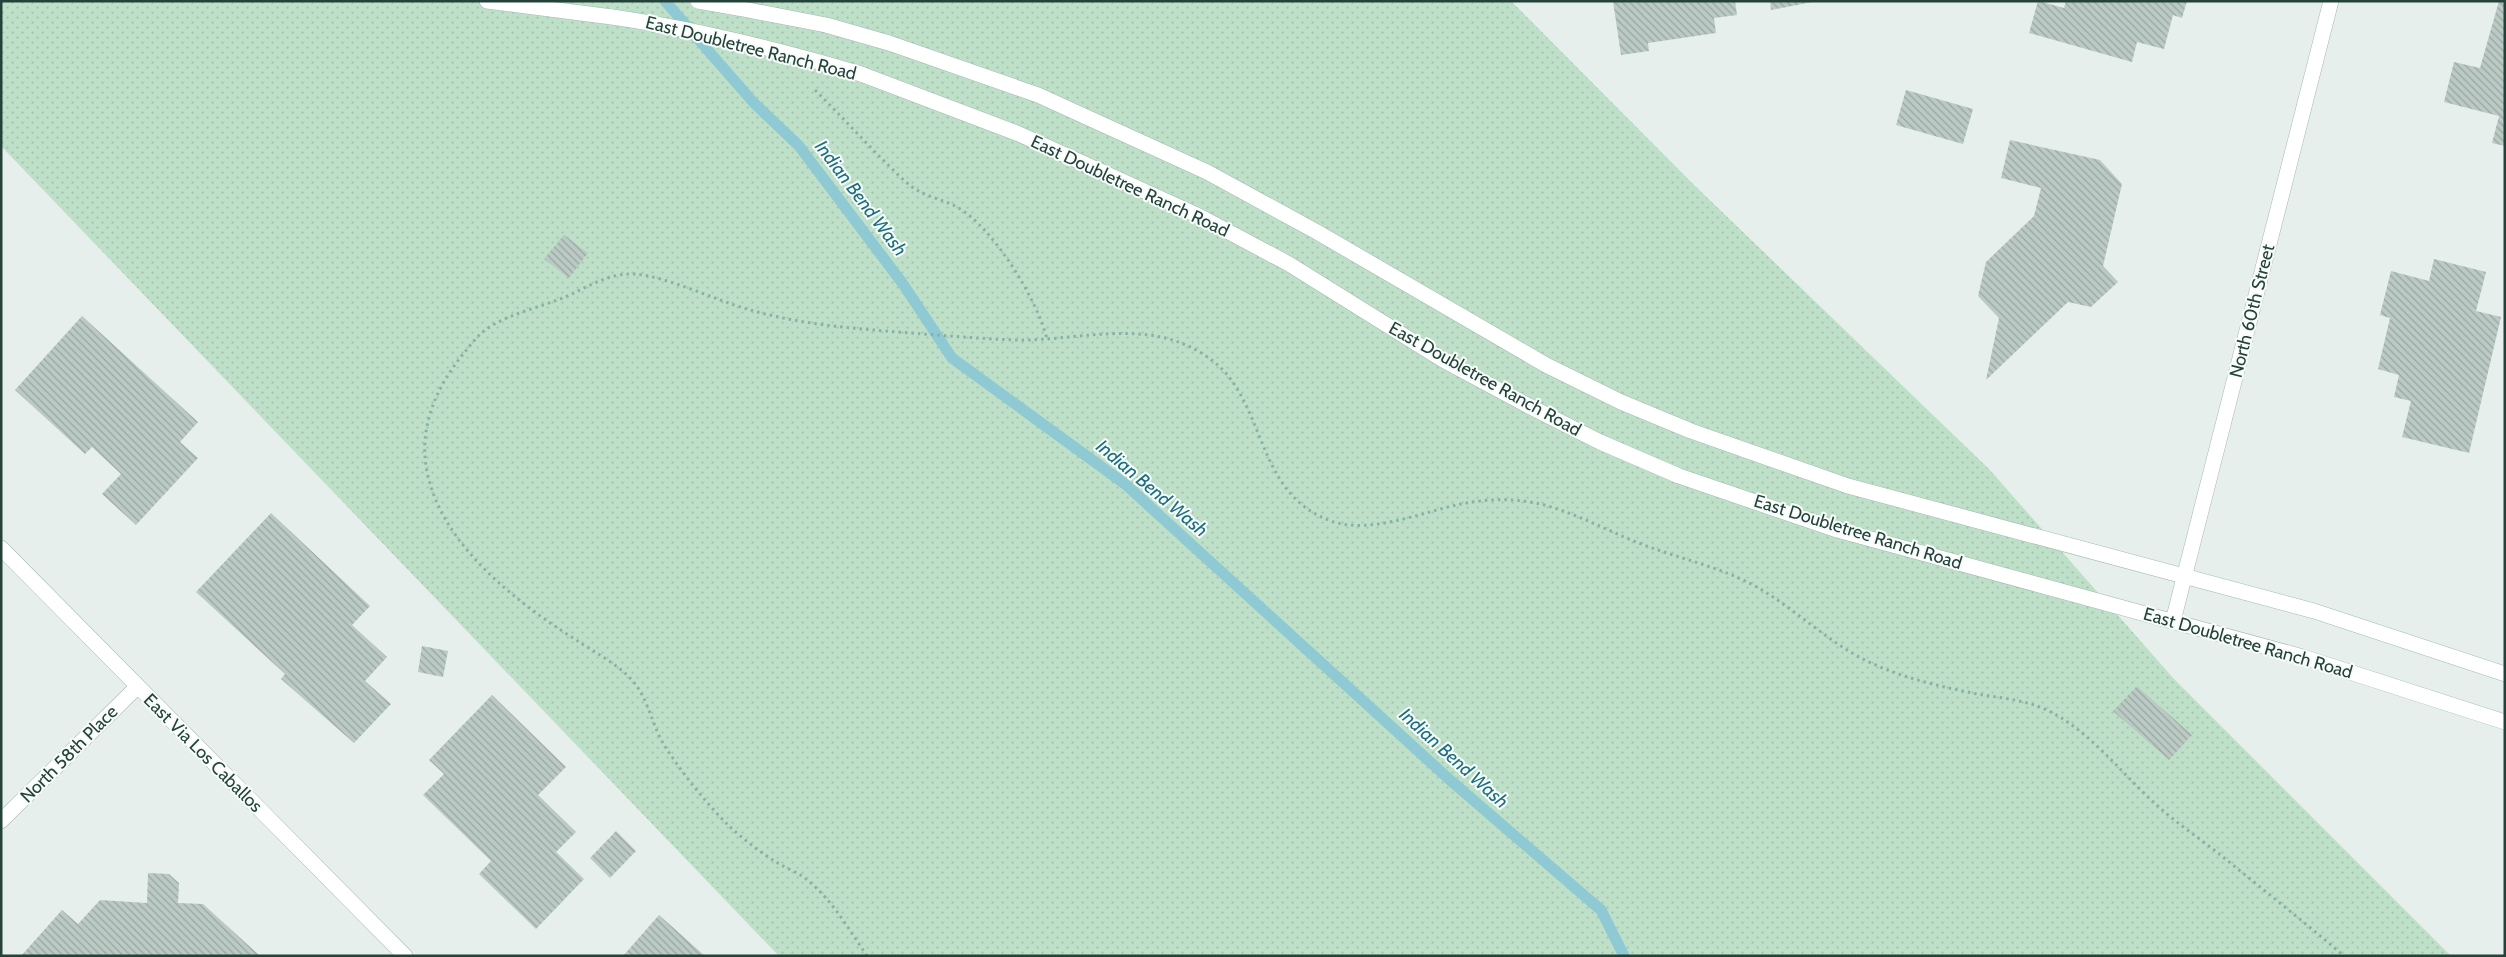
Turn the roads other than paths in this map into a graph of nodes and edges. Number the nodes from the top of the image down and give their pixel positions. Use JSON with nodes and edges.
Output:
{"nodes":[{"id":1,"x":486,"y":1,"type":"edge"},
{"id":2,"x":698,"y":1,"type":"edge"},
{"id":3,"x":2331,"y":1,"type":"edge"},
{"id":4,"x":1,"y":548,"type":"edge"},
{"id":5,"x":2185,"y":576,"type":"junction"},
{"id":6,"x":2173,"y":621,"type":"junction"},
{"id":7,"x":2505,"y":674,"type":"edge"},
{"id":8,"x":137,"y":687,"type":"junction"},
{"id":9,"x":2505,"y":722,"type":"edge"},
{"id":10,"x":1,"y":821,"type":"edge"},
{"id":11,"x":405,"y":956,"type":"edge"}],
"edges":[{"from":1,"to":6,"type":"main road","name":"East Doubletree Ranch Road","bridge":true},
{"from":2,"to":5,"type":"main road","name":"East Doubletree Ranch Road","bridge":true},
{"from":3,"to":5,"type":"main road","name":"North 60th Street"},
{"from":4,"to":8,"type":"main road","name":"East Via Los Caballos"},
{"from":5,"to":6,"type":"main road","name":"North 60th Street"},
{"from":5,"to":7,"type":"main road","name":"East Doubletree Ranch Road"},
{"from":6,"to":9,"type":"main road","name":"East Doubletree Ranch Road"},
{"from":8,"to":10,"type":"main road","name":"North 58th Place"},
{"from":8,"to":11,"type":"main road","name":"East Via Los Caballos"}]}
